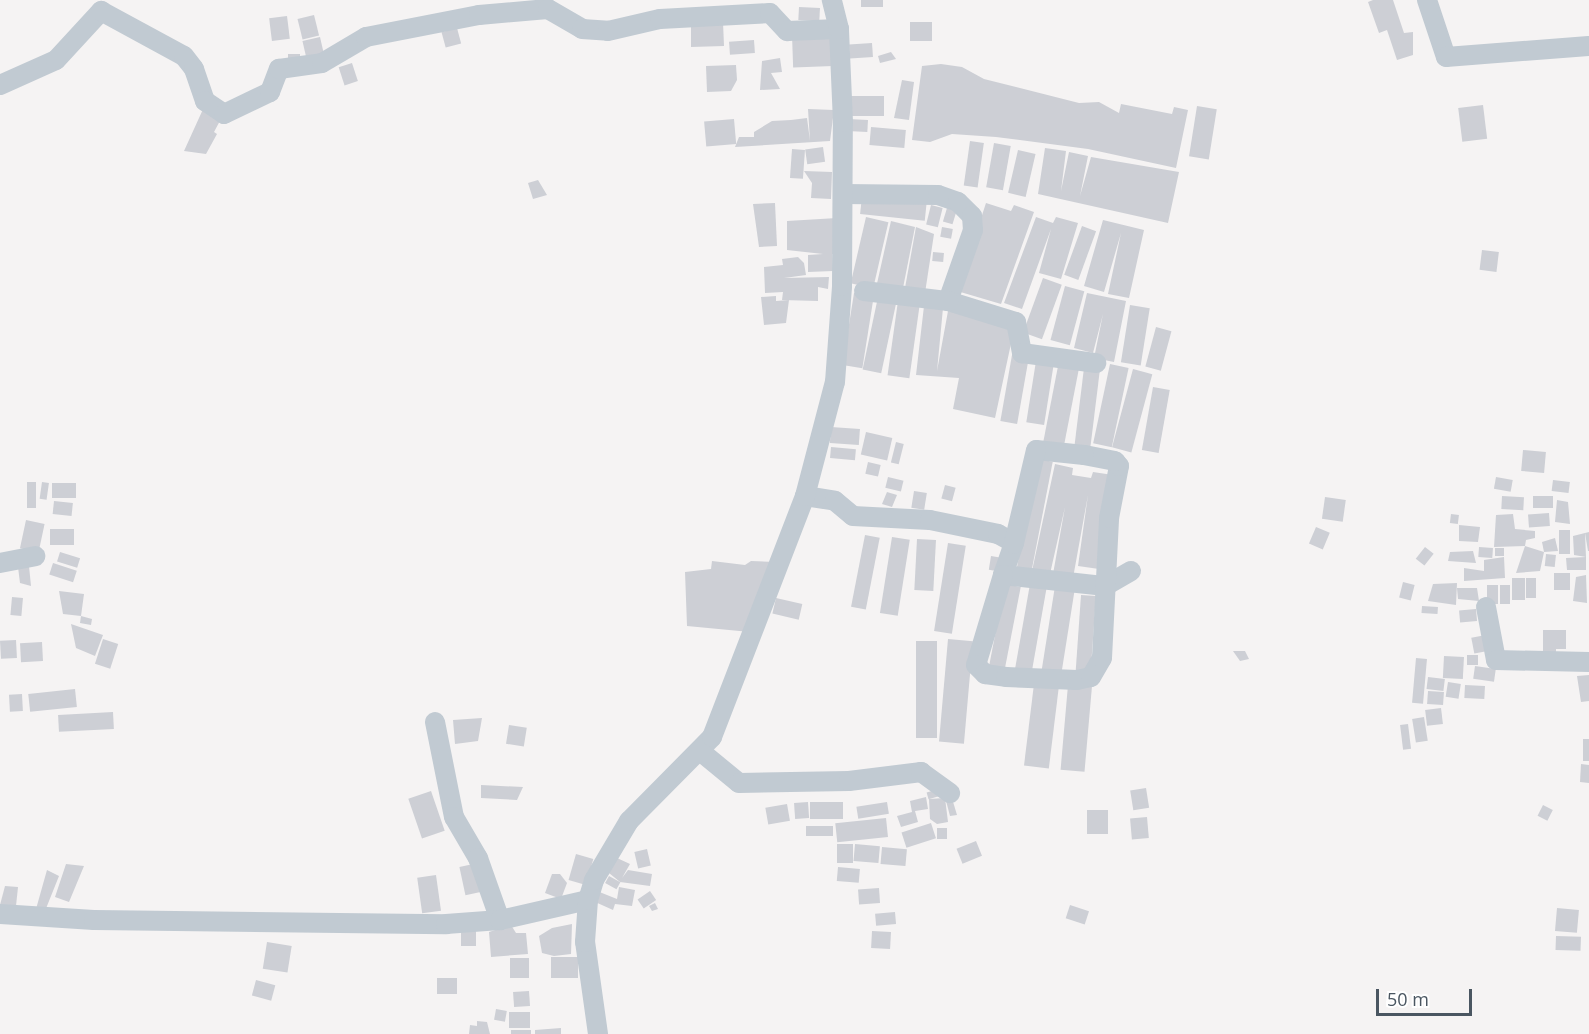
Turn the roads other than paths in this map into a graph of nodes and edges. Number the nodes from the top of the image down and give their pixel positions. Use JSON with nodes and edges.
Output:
{"nodes":[{"id":1,"x":832,"y":0,"type":"edge"},
{"id":2,"x":1426,"y":0,"type":"edge"},
{"id":3,"x":97,"y":5,"type":"edge"},
{"id":4,"x":838,"y":30,"type":"junction"},
{"id":5,"x":1589,"y":46,"type":"edge"},
{"id":6,"x":0,"y":86,"type":"edge"},
{"id":7,"x":843,"y":194,"type":"junction"},
{"id":8,"x":864,"y":291,"type":"dead end"},
{"id":9,"x":948,"y":301,"type":"junction"},
{"id":10,"x":1096,"y":363,"type":"dead end"},
{"id":11,"x":805,"y":496,"type":"junction"},
{"id":12,"x":1014,"y":543,"type":"junction"},
{"id":13,"x":35,"y":556,"type":"dead end"},
{"id":14,"x":0,"y":563,"type":"edge"},
{"id":15,"x":1131,"y":571,"type":"dead end"},
{"id":16,"x":1003,"y":575,"type":"junction"},
{"id":17,"x":1105,"y":586,"type":"junction"},
{"id":18,"x":1486,"y":607,"type":"dead end"},
{"id":19,"x":1589,"y":662,"type":"edge"},
{"id":20,"x":435,"y":722,"type":"dead end"},
{"id":21,"x":700,"y":751,"type":"junction"},
{"id":22,"x":950,"y":794,"type":"dead end"},
{"id":23,"x":588,"y":900,"type":"junction"},
{"id":24,"x":0,"y":914,"type":"edge"},
{"id":25,"x":500,"y":920,"type":"junction"},
{"id":26,"x":598,"y":1034,"type":"edge"}],
"edges":[{"from":1,"to":4,"type":"street"},
{"from":2,"to":5,"type":"street"},
{"from":3,"to":4,"type":"street"},
{"from":3,"to":6,"type":"street"},
{"from":4,"to":7,"type":"street"},
{"from":7,"to":9,"type":"street"},
{"from":7,"to":11,"type":"street"},
{"from":8,"to":9,"type":"street"},
{"from":9,"to":10,"type":"street"},
{"from":11,"to":12,"type":"street"},
{"from":11,"to":21,"type":"street"},
{"from":12,"to":16,"type":"street"},
{"from":12,"to":17,"type":"street"},
{"from":13,"to":14,"type":"street"},
{"from":15,"to":17,"type":"street"},
{"from":16,"to":17,"type":"street"},
{"from":16,"to":17,"type":"street"},
{"from":18,"to":19,"type":"street"},
{"from":20,"to":25,"type":"street"},
{"from":21,"to":22,"type":"street"},
{"from":21,"to":23,"type":"street"},
{"from":23,"to":25,"type":"street"},
{"from":23,"to":26,"type":"street"},
{"from":24,"to":25,"type":"street"}]}
